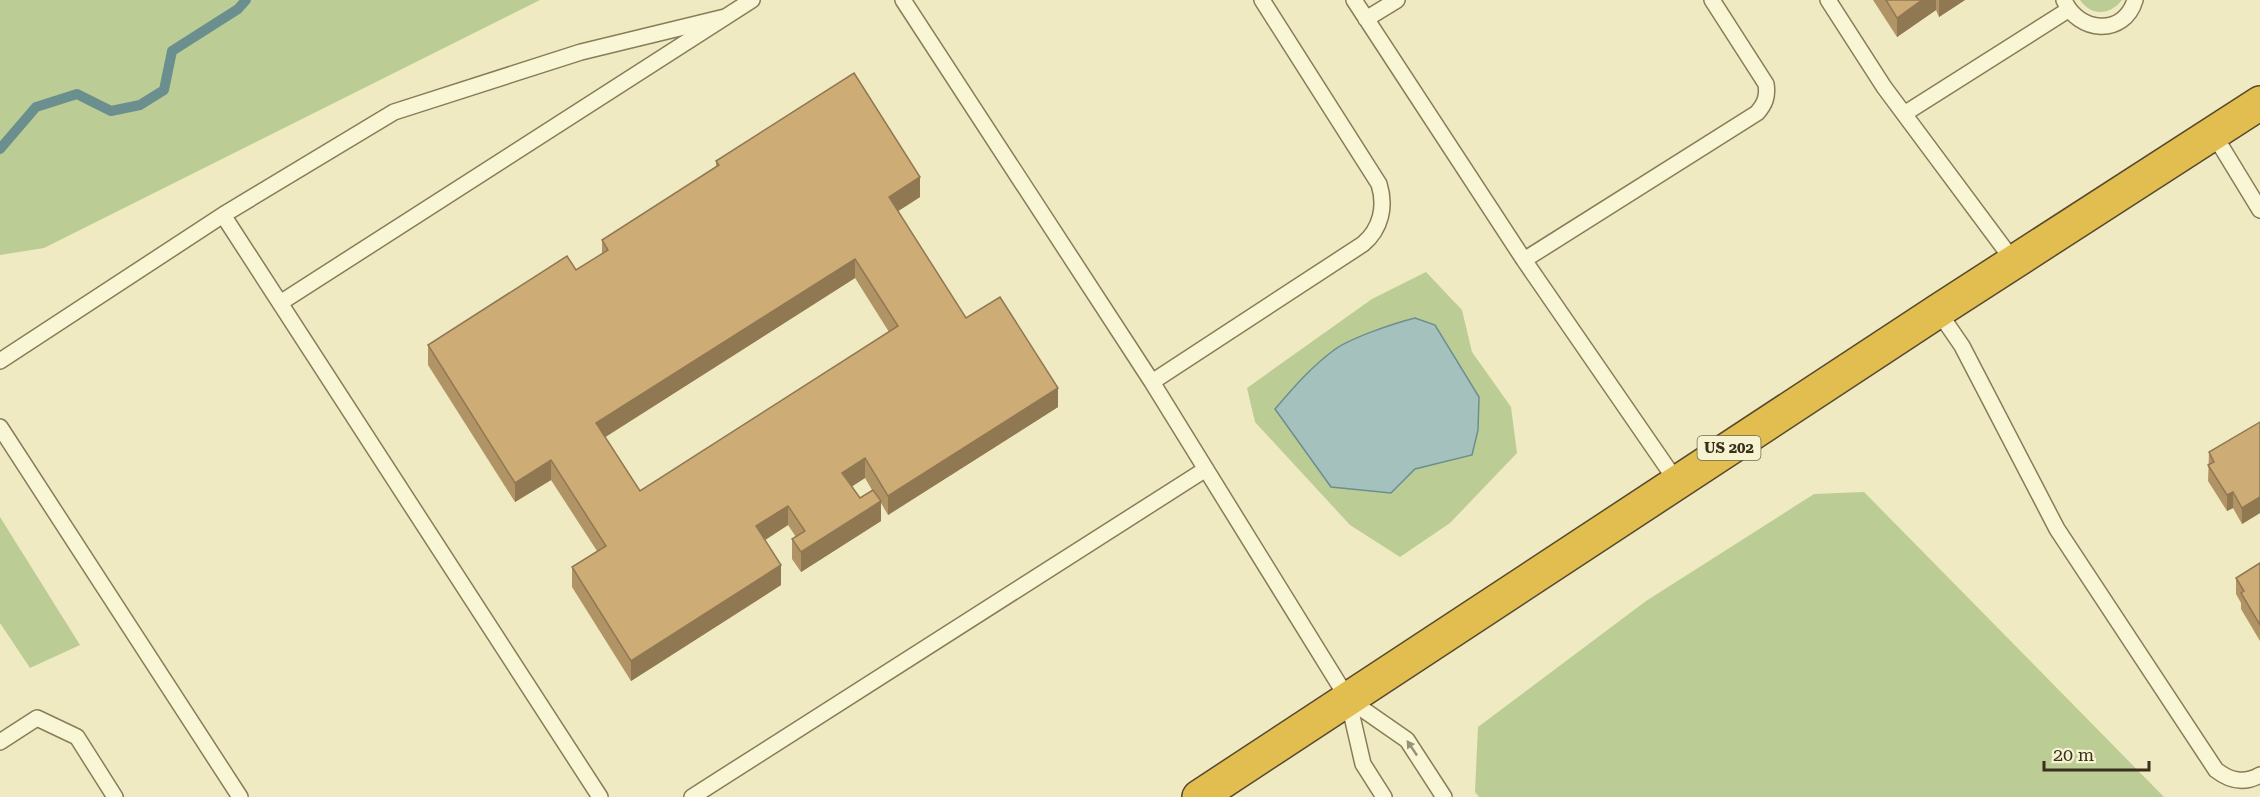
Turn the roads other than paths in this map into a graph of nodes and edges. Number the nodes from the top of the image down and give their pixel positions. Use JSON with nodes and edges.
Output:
{"nodes":[{"id":1,"x":752,"y":0,"type":"edge"},
{"id":2,"x":903,"y":0,"type":"edge"},
{"id":3,"x":1262,"y":0,"type":"edge"},
{"id":4,"x":1354,"y":0,"type":"edge"},
{"id":5,"x":1397,"y":0,"type":"edge"},
{"id":6,"x":1712,"y":0,"type":"edge"},
{"id":7,"x":1828,"y":0,"type":"edge"},
{"id":8,"x":2135,"y":0,"type":"edge"},
{"id":9,"x":2066,"y":5,"type":"edge"},
{"id":10,"x":725,"y":17,"type":"junction"},
{"id":11,"x":1366,"y":19,"type":"junction"},
{"id":12,"x":2260,"y":103,"type":"edge"},
{"id":13,"x":1904,"y":114,"type":"junction"},
{"id":14,"x":2213,"y":134,"type":"junction"},
{"id":15,"x":2260,"y":210,"type":"edge"},
{"id":16,"x":223,"y":215,"type":"junction"},
{"id":17,"x":1524,"y":260,"type":"junction"},
{"id":18,"x":2015,"y":263,"type":"junction"},
{"id":19,"x":280,"y":303,"type":"junction"},
{"id":20,"x":1938,"y":311,"type":"junction"},
{"id":21,"x":0,"y":361,"type":"edge"},
{"id":22,"x":1152,"y":382,"type":"junction"},
{"id":23,"x":0,"y":427,"type":"edge"},
{"id":24,"x":1206,"y":469,"type":"junction"},
{"id":25,"x":1677,"y":482,"type":"junction"},
{"id":26,"x":1348,"y":699,"type":"junction"},
{"id":27,"x":0,"y":742,"type":"edge"},
{"id":28,"x":2260,"y":775,"type":"edge"},
{"id":29,"x":116,"y":797,"type":"edge"},
{"id":30,"x":240,"y":797,"type":"edge"},
{"id":31,"x":600,"y":797,"type":"edge"},
{"id":32,"x":692,"y":797,"type":"edge"},
{"id":33,"x":1199,"y":797,"type":"edge"},
{"id":34,"x":1384,"y":797,"type":"edge"},
{"id":35,"x":1444,"y":797,"type":"edge"}],
"edges":[{"from":1,"to":10,"type":"lane"},
{"from":2,"to":22,"type":"lane"},
{"from":3,"to":22,"type":"lane"},
{"from":4,"to":11,"type":"lane"},
{"from":5,"to":11,"type":"lane"},
{"from":6,"to":17,"type":"lane"},
{"from":7,"to":13,"type":"lane"},
{"from":8,"to":9,"type":"lane"},
{"from":9,"to":13,"type":"lane"},
{"from":10,"to":16,"type":"lane"},
{"from":10,"to":19,"type":"lane"},
{"from":11,"to":17,"type":"lane"},
{"from":12,"to":14,"type":"highway","number":"US 202"},
{"from":13,"to":18,"type":"lane"},
{"from":14,"to":15,"type":"lane"},
{"from":14,"to":18,"type":"highway","number":"US 202"},
{"from":16,"to":19,"type":"lane"},
{"from":16,"to":21,"type":"lane"},
{"from":17,"to":25,"type":"lane"},
{"from":18,"to":20,"type":"highway","number":"US 202"},
{"from":19,"to":31,"type":"lane"},
{"from":20,"to":25,"type":"highway","number":"US 202"},
{"from":20,"to":28,"type":"lane"},
{"from":22,"to":24,"type":"lane"},
{"from":23,"to":30,"type":"lane"},
{"from":24,"to":26,"type":"lane"},
{"from":24,"to":32,"type":"lane"},
{"from":25,"to":26,"type":"highway","number":"US 202"},
{"from":26,"to":33,"type":"highway","number":"US 202"},
{"from":26,"to":34,"type":"lane"},
{"from":35,"to":26,"type":"lane","one_way":true},
{"from":27,"to":29,"type":"lane"}]}
